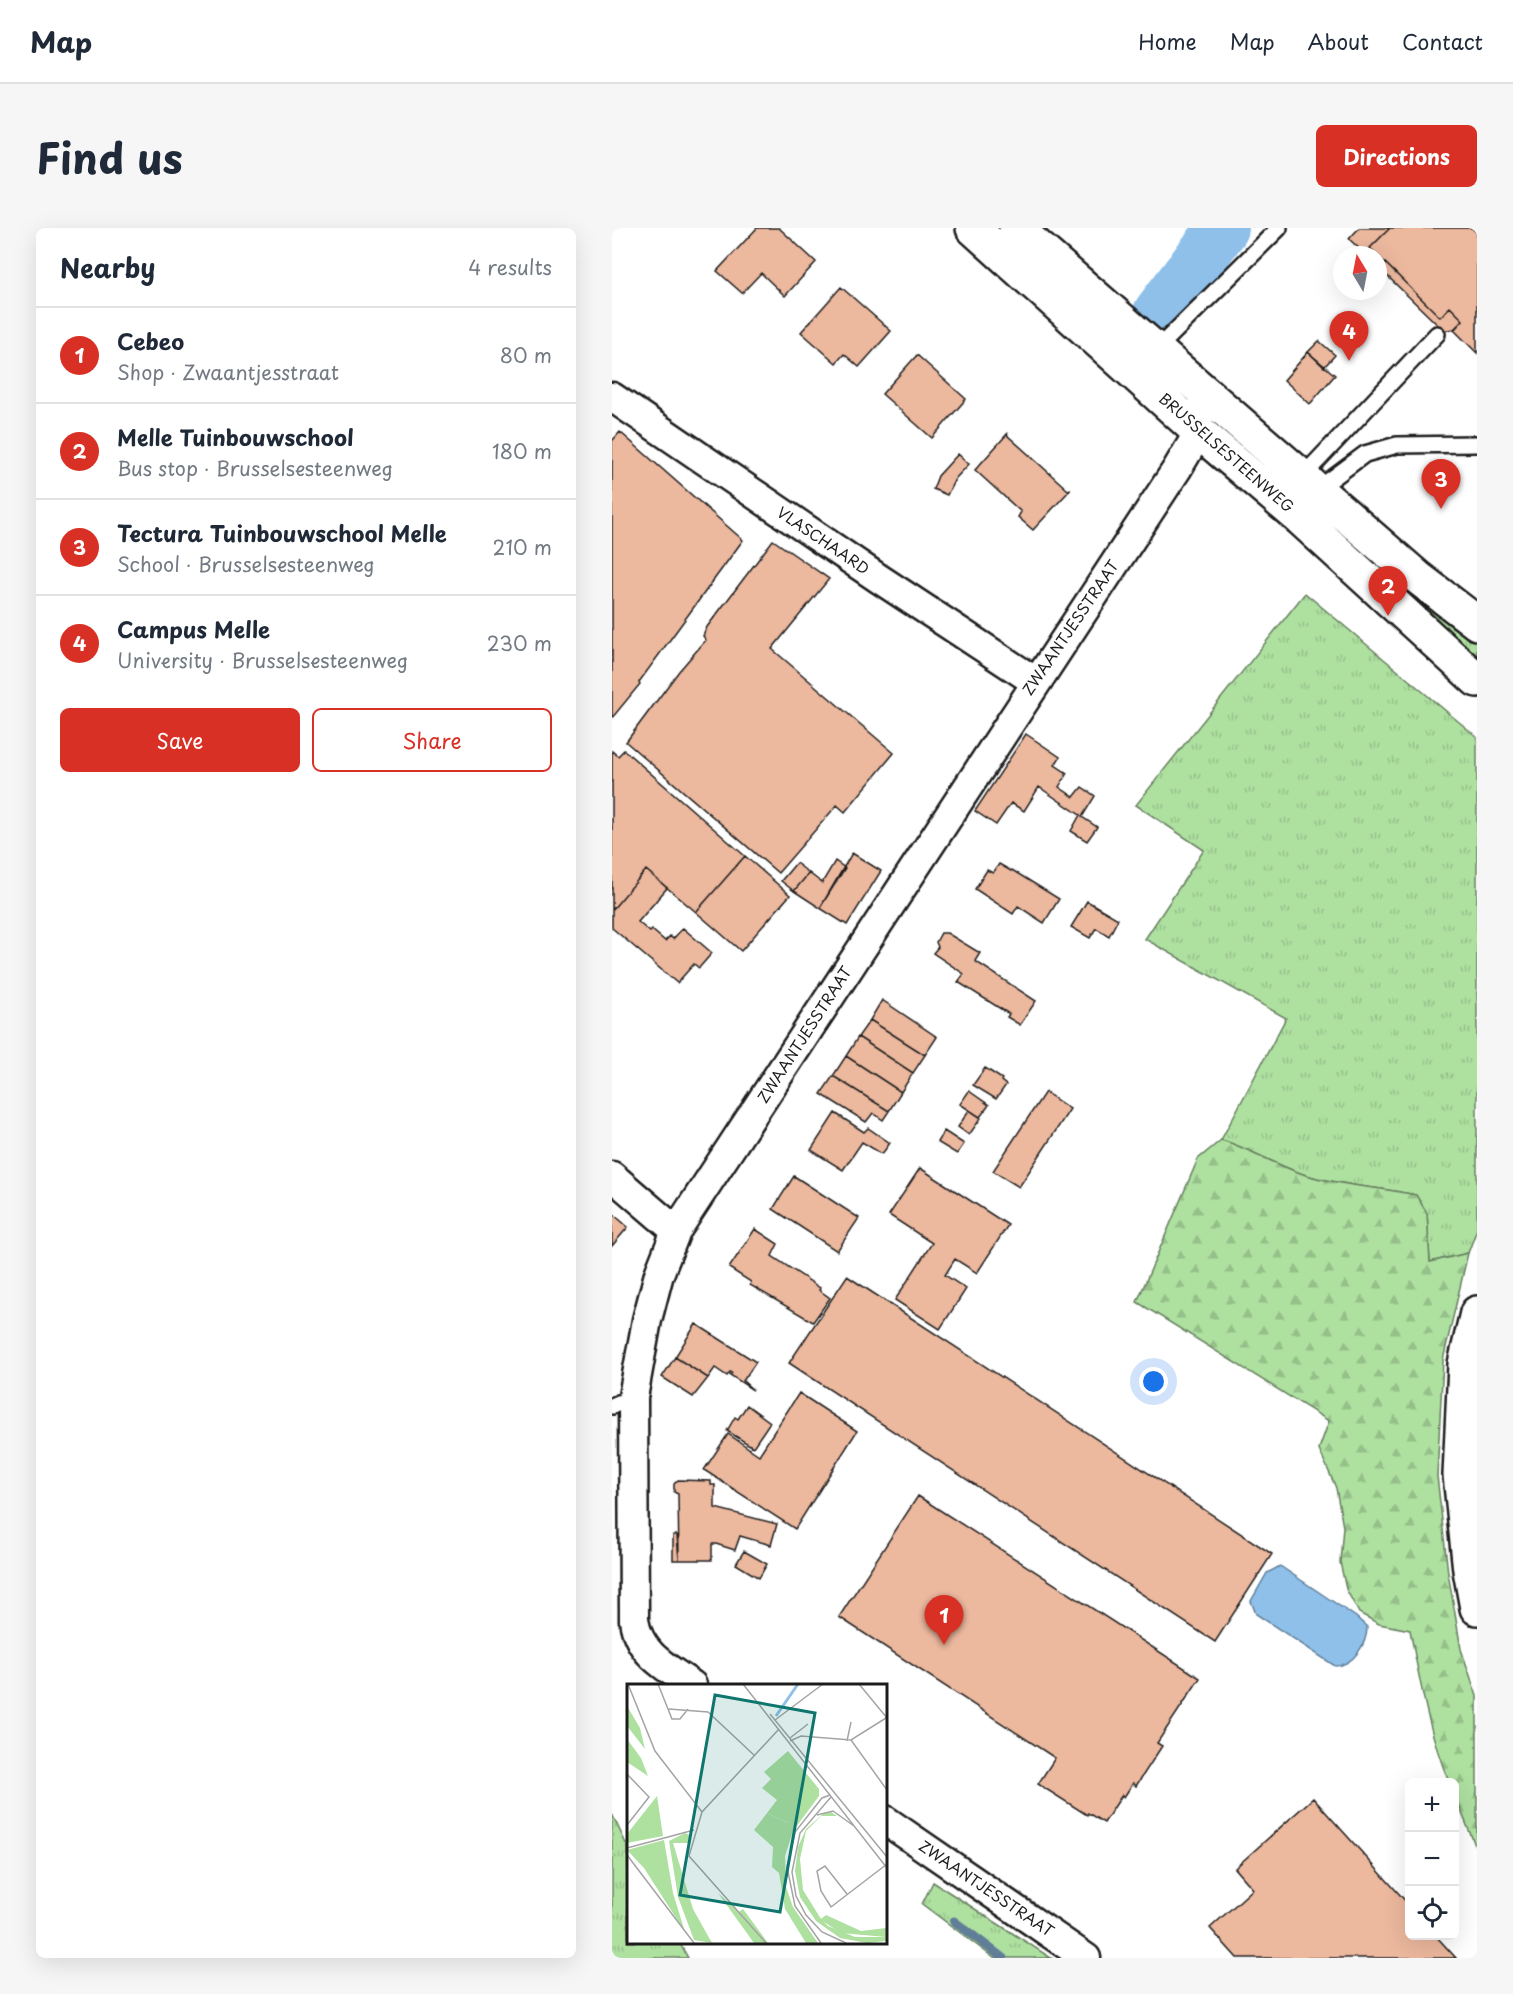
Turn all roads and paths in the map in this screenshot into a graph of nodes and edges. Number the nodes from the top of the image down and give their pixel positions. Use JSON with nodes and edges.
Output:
{"nodes":[{"id":1,"x":973,"y":228,"type":"edge"},
{"id":2,"x":1016,"y":228,"type":"edge"},
{"id":3,"x":1279,"y":228,"type":"edge"},
{"id":4,"x":1437,"y":334,"type":"dead end"},
{"id":5,"x":1156,"y":350,"type":"junction"},
{"id":6,"x":1189,"y":379,"type":"junction"},
{"id":7,"x":612,"y":398,"type":"edge"},
{"id":8,"x":1199,"y":432,"type":"junction"},
{"id":9,"x":1253,"y":436,"type":"junction"},
{"id":10,"x":1477,"y":444,"type":"edge"},
{"id":11,"x":1308,"y":483,"type":"junction"},
{"id":12,"x":1301,"y":519,"type":"junction"},
{"id":13,"x":1477,"y":623,"type":"edge"},
{"id":14,"x":1477,"y":680,"type":"edge"},
{"id":15,"x":1036,"y":682,"type":"junction"},
{"id":16,"x":612,"y":1176,"type":"edge"},
{"id":17,"x":676,"y":1231,"type":"junction"},
{"id":18,"x":1477,"y":1312,"type":"edge"},
{"id":19,"x":622,"y":1402,"type":"edge"},
{"id":20,"x":1477,"y":1608,"type":"edge"},
{"id":21,"x":691,"y":1684,"type":"edge"},
{"id":22,"x":886,"y":1821,"type":"edge"},
{"id":23,"x":1086,"y":1958,"type":"edge"}],
"edges":[{"from":1,"to":8,"type":"main road","name":"BRUSSELSESTEENWEG"},
{"from":2,"to":5,"type":"main road","name":"BRUSSELSESTEENWEG"},
{"from":3,"to":5,"type":"lane"},
{"from":4,"to":11,"type":"lane"},
{"from":5,"to":6,"type":"main road","name":"BRUSSELSESTEENWEG"},
{"from":6,"to":8,"type":"street"},
{"from":6,"to":9,"type":"main road","name":"BRUSSELSESTEENWEG"},
{"from":7,"to":15,"type":"street","name":"VLASCHAARD"},
{"from":8,"to":9,"type":"street"},
{"from":8,"to":12,"type":"main road","name":"BRUSSELSESTEENWEG"},
{"from":8,"to":15,"type":"street","name":"ZWAANTJESSTRAAT"},
{"from":9,"to":11,"type":"main road","name":"BRUSSELSESTEENWEG"},
{"from":10,"to":11,"type":"lane"},
{"from":11,"to":12,"type":"lane"},
{"from":11,"to":13,"type":"main road","name":"BRUSSELSESTEENWEG"},
{"from":12,"to":14,"type":"main road","name":"BRUSSELSESTEENWEG"},
{"from":15,"to":17,"type":"street","name":"ZWAANTJESSTRAAT"},
{"from":16,"to":17,"type":"street"},
{"from":17,"to":19,"type":"street","name":"ZWAANTJESSTRAAT"},
{"from":18,"to":20,"type":"main road"},
{"from":19,"to":21,"type":"street","name":"ZWAANTJESSTRAAT"},
{"from":22,"to":23,"type":"street","name":"ZWAANTJESSTRAAT"}]}
